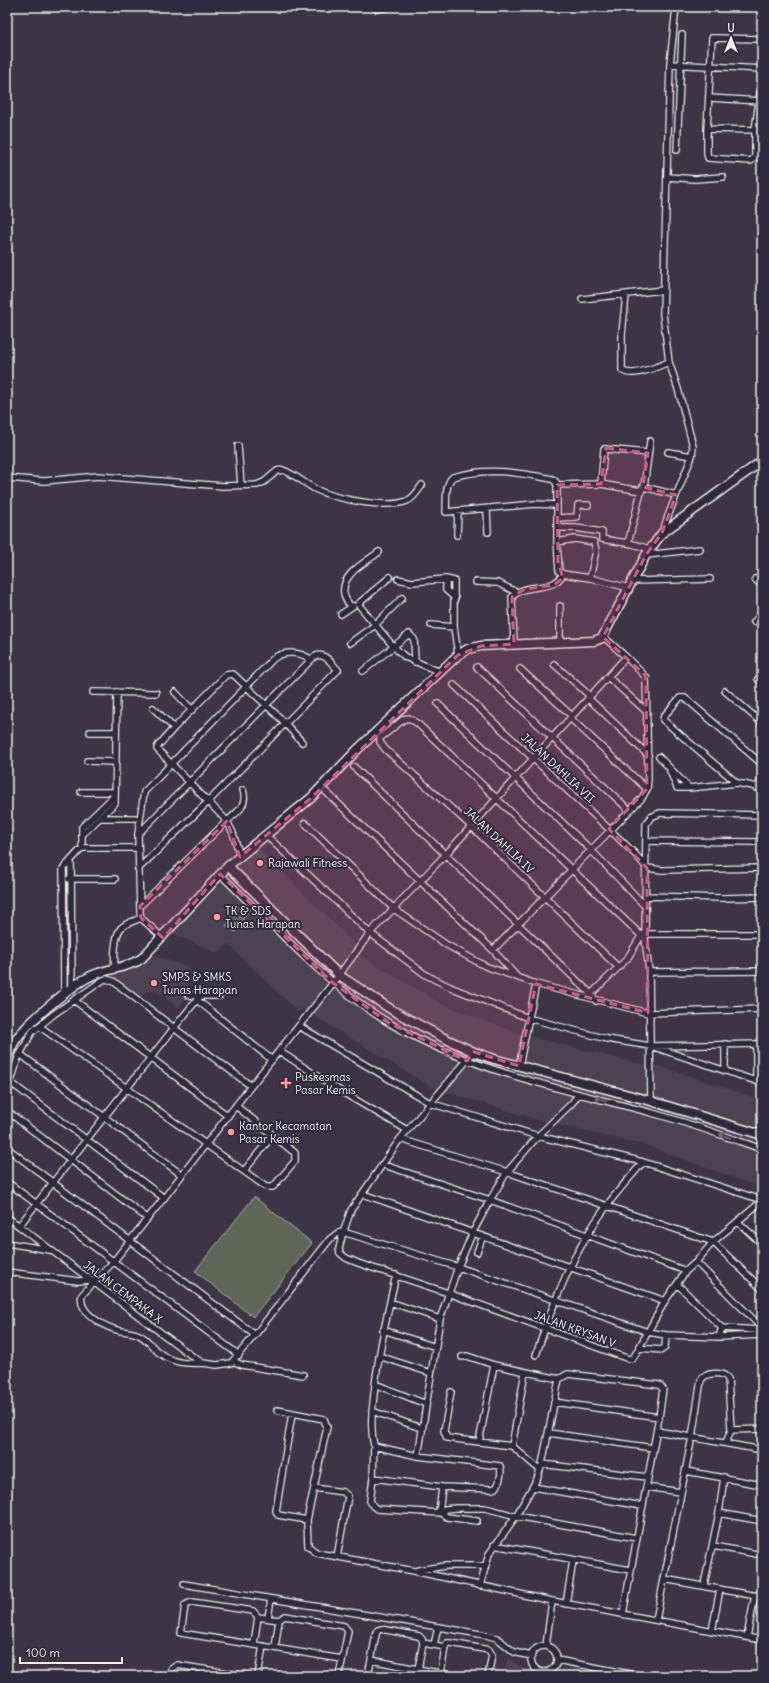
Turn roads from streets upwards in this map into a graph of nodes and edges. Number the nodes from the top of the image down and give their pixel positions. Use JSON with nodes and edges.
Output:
{"nodes":[{"id":1,"x":373,"y":7,"type":"edge"},
{"id":2,"x":389,"y":7,"type":"edge"},
{"id":3,"x":676,"y":7,"type":"edge"},
{"id":4,"x":382,"y":8,"type":"edge"},
{"id":5,"x":682,"y":35,"type":"dead end"},
{"id":6,"x":762,"y":40,"type":"edge"},
{"id":7,"x":670,"y":64,"type":"junction"},
{"id":8,"x":680,"y":65,"type":"junction"},
{"id":9,"x":711,"y":66,"type":"junction"},
{"id":10,"x":762,"y":69,"type":"edge"},
{"id":11,"x":762,"y":79,"type":"edge"},
{"id":12,"x":710,"y":98,"type":"junction"},
{"id":13,"x":760,"y":101,"type":"junction"},
{"id":14,"x":707,"y":129,"type":"junction"},
{"id":15,"x":755,"y":130,"type":"junction"},
{"id":16,"x":676,"y":150,"type":"dead end"},
{"id":17,"x":667,"y":177,"type":"junction"},
{"id":18,"x":723,"y":177,"type":"dead end"},
{"id":19,"x":663,"y":290,"type":"junction"},
{"id":20,"x":626,"y":295,"type":"junction"},
{"id":21,"x":582,"y":299,"type":"dead end"},
{"id":22,"x":669,"y":362,"type":"junction"},
{"id":23,"x":650,"y":441,"type":"dead end"},
{"id":24,"x":238,"y":446,"type":"dead end"},
{"id":25,"x":668,"y":452,"type":"dead end"},
{"id":26,"x":648,"y":453,"type":"junction"},
{"id":27,"x":692,"y":456,"type":"junction"},
{"id":28,"x":762,"y":461,"type":"edge"},
{"id":29,"x":7,"y":478,"type":"edge"},
{"id":30,"x":601,"y":484,"type":"junction"},
{"id":31,"x":241,"y":485,"type":"junction"},
{"id":32,"x":422,"y":485,"type":"dead end"},
{"id":33,"x":557,"y":485,"type":"junction"},
{"id":34,"x":642,"y":489,"type":"junction"},
{"id":35,"x":676,"y":495,"type":"junction"},
{"id":36,"x":556,"y":505,"type":"junction"},
{"id":37,"x":588,"y":505,"type":"dead end"},
{"id":38,"x":487,"y":510,"type":"junction"},
{"id":39,"x":458,"y":512,"type":"junction"},
{"id":40,"x":577,"y":517,"type":"junction"},
{"id":41,"x":557,"y":518,"type":"junction"},
{"id":42,"x":557,"y":528,"type":"junction"},
{"id":43,"x":576,"y":528,"type":"junction"},
{"id":44,"x":488,"y":532,"type":"dead end"},
{"id":45,"x":662,"y":533,"type":"junction"},
{"id":46,"x":457,"y":535,"type":"dead end"},
{"id":47,"x":557,"y":542,"type":"junction"},
{"id":48,"x":628,"y":543,"type":"junction"},
{"id":49,"x":700,"y":549,"type":"dead end"},
{"id":50,"x":379,"y":552,"type":"dead end"},
{"id":51,"x":648,"y":552,"type":"junction"},
{"id":52,"x":563,"y":574,"type":"junction"},
{"id":53,"x":390,"y":577,"type":"dead end"},
{"id":54,"x":590,"y":578,"type":"junction"},
{"id":55,"x":398,"y":579,"type":"dead end"},
{"id":56,"x":446,"y":579,"type":"junction"},
{"id":57,"x":710,"y":579,"type":"dead end"},
{"id":58,"x":755,"y":579,"type":"dead end"},
{"id":59,"x":476,"y":582,"type":"dead end"},
{"id":60,"x":631,"y":585,"type":"junction"},
{"id":61,"x":762,"y":586,"type":"edge"},
{"id":62,"x":516,"y":592,"type":"junction"},
{"id":63,"x":402,"y":598,"type":"dead end"},
{"id":64,"x":455,"y":598,"type":"junction"},
{"id":65,"x":358,"y":604,"type":"junction"},
{"id":66,"x":560,"y":606,"type":"dead end"},
{"id":67,"x":351,"y":607,"type":"junction"},
{"id":68,"x":342,"y":614,"type":"dead end"},
{"id":69,"x":762,"y":614,"type":"edge"},
{"id":70,"x":754,"y":622,"type":"dead end"},
{"id":71,"x":375,"y":625,"type":"junction"},
{"id":72,"x":431,"y":625,"type":"dead end"},
{"id":73,"x":454,"y":627,"type":"junction"},
{"id":74,"x":606,"y":640,"type":"junction"},
{"id":75,"x":560,"y":642,"type":"junction"},
{"id":76,"x":350,"y":643,"type":"dead end"},
{"id":77,"x":514,"y":644,"type":"junction"},
{"id":78,"x":393,"y":646,"type":"junction"},
{"id":79,"x":458,"y":655,"type":"junction"},
{"id":80,"x":626,"y":657,"type":"junction"},
{"id":81,"x":311,"y":660,"type":"junction"},
{"id":82,"x":415,"y":662,"type":"junction"},
{"id":83,"x":554,"y":664,"type":"dead end"},
{"id":84,"x":477,"y":667,"type":"dead end"},
{"id":85,"x":520,"y":669,"type":"dead end"},
{"id":86,"x":363,"y":670,"type":"dead end"},
{"id":87,"x":440,"y":672,"type":"junction"},
{"id":88,"x":608,"y":677,"type":"junction"},
{"id":89,"x":454,"y":685,"type":"dead end"},
{"id":90,"x":247,"y":687,"type":"junction"},
{"id":91,"x":725,"y":691,"type":"dead end"},
{"id":92,"x":93,"y":692,"type":"dead end"},
{"id":93,"x":117,"y":692,"type":"junction"},
{"id":94,"x":175,"y":692,"type":"dead end"},
{"id":95,"x":156,"y":693,"type":"dead end"},
{"id":96,"x":589,"y":697,"type":"junction"},
{"id":97,"x":438,"y":704,"type":"dead end"},
{"id":98,"x":266,"y":705,"type":"junction"},
{"id":99,"x":153,"y":708,"type":"dead end"},
{"id":100,"x":192,"y":710,"type":"junction"},
{"id":101,"x":646,"y":712,"type":"junction"},
{"id":102,"x":571,"y":717,"type":"junction"},
{"id":103,"x":762,"y":723,"type":"edge"},
{"id":104,"x":285,"y":724,"type":"junction"},
{"id":105,"x":174,"y":728,"type":"junction"},
{"id":106,"x":90,"y":732,"type":"dead end"},
{"id":107,"x":116,"y":732,"type":"junction"},
{"id":108,"x":551,"y":738,"type":"junction"},
{"id":109,"x":302,"y":742,"type":"dead end"},
{"id":110,"x":648,"y":755,"type":"junction"},
{"id":111,"x":659,"y":757,"type":"dead end"},
{"id":112,"x":533,"y":758,"type":"junction"},
{"id":113,"x":87,"y":761,"type":"dead end"},
{"id":114,"x":116,"y":762,"type":"junction"},
{"id":115,"x":171,"y":763,"type":"junction"},
{"id":116,"x":762,"y":764,"type":"edge"},
{"id":117,"x":354,"y":767,"type":"dead end"},
{"id":118,"x":668,"y":767,"type":"junction"},
{"id":119,"x":515,"y":779,"type":"junction"},
{"id":120,"x":762,"y":780,"type":"edge"},
{"id":121,"x":737,"y":783,"type":"junction"},
{"id":122,"x":190,"y":784,"type":"junction"},
{"id":123,"x":689,"y":788,"type":"junction"},
{"id":124,"x":759,"y":788,"type":"edge"},
{"id":125,"x":647,"y":789,"type":"junction"},
{"id":126,"x":243,"y":790,"type":"dead end"},
{"id":127,"x":82,"y":792,"type":"dead end"},
{"id":128,"x":326,"y":792,"type":"dead end"},
{"id":129,"x":115,"y":794,"type":"junction"},
{"id":130,"x":496,"y":798,"type":"junction"},
{"id":131,"x":209,"y":801,"type":"junction"},
{"id":132,"x":629,"y":810,"type":"junction"},
{"id":133,"x":762,"y":814,"type":"edge"},
{"id":134,"x":100,"y":818,"type":"junction"},
{"id":135,"x":134,"y":818,"type":"dead end"},
{"id":136,"x":227,"y":821,"type":"junction"},
{"id":137,"x":305,"y":823,"type":"dead end"},
{"id":138,"x":471,"y":826,"type":"junction"},
{"id":139,"x":609,"y":829,"type":"junction"},
{"id":140,"x":138,"y":834,"type":"junction"},
{"id":141,"x":82,"y":835,"type":"junction"},
{"id":142,"x":269,"y":838,"type":"dead end"},
{"id":143,"x":646,"y":841,"type":"junction"},
{"id":144,"x":762,"y":842,"type":"edge"},
{"id":145,"x":82,"y":848,"type":"junction"},
{"id":146,"x":135,"y":848,"type":"dead end"},
{"id":147,"x":591,"y":850,"type":"junction"},
{"id":148,"x":446,"y":854,"type":"junction"},
{"id":149,"x":240,"y":857,"type":"junction"},
{"id":150,"x":71,"y":860,"type":"junction"},
{"id":151,"x":228,"y":866,"type":"junction"},
{"id":152,"x":647,"y":868,"type":"junction"},
{"id":153,"x":762,"y":868,"type":"edge"},
{"id":154,"x":138,"y":869,"type":"junction"},
{"id":155,"x":570,"y":869,"type":"junction"},
{"id":156,"x":220,"y":874,"type":"junction"},
{"id":157,"x":115,"y":878,"type":"dead end"},
{"id":158,"x":63,"y":879,"type":"junction"},
{"id":159,"x":71,"y":879,"type":"junction"},
{"id":160,"x":420,"y":881,"type":"junction"},
{"id":161,"x":545,"y":896,"type":"junction"},
{"id":162,"x":645,"y":896,"type":"junction"},
{"id":163,"x":762,"y":896,"type":"edge"},
{"id":164,"x":140,"y":906,"type":"junction"},
{"id":165,"x":645,"y":906,"type":"junction"},
{"id":166,"x":394,"y":909,"type":"junction"},
{"id":167,"x":141,"y":918,"type":"junction"},
{"id":168,"x":519,"y":924,"type":"junction"},
{"id":169,"x":370,"y":933,"type":"junction"},
{"id":170,"x":762,"y":934,"type":"edge"},
{"id":171,"x":644,"y":937,"type":"junction"},
{"id":172,"x":162,"y":938,"type":"junction"},
{"id":173,"x":493,"y":950,"type":"junction"},
{"id":174,"x":618,"y":967,"type":"junction"},
{"id":175,"x":114,"y":970,"type":"junction"},
{"id":176,"x":762,"y":971,"type":"edge"},
{"id":177,"x":649,"y":972,"type":"junction"},
{"id":178,"x":339,"y":975,"type":"junction"},
{"id":179,"x":519,"y":979,"type":"junction"},
{"id":180,"x":333,"y":983,"type":"junction"},
{"id":181,"x":536,"y":984,"type":"junction"},
{"id":182,"x":72,"y":989,"type":"junction"},
{"id":183,"x":591,"y":994,"type":"junction"},
{"id":184,"x":64,"y":995,"type":"junction"},
{"id":185,"x":188,"y":995,"type":"dead end"},
{"id":186,"x":219,"y":996,"type":"dead end"},
{"id":187,"x":198,"y":998,"type":"junction"},
{"id":188,"x":74,"y":1000,"type":"junction"},
{"id":189,"x":596,"y":1001,"type":"junction"},
{"id":190,"x":762,"y":1009,"type":"edge"},
{"id":191,"x":648,"y":1013,"type":"junction"},
{"id":192,"x":528,"y":1018,"type":"junction"},
{"id":193,"x":39,"y":1026,"type":"junction"},
{"id":194,"x":299,"y":1026,"type":"junction"},
{"id":195,"x":174,"y":1028,"type":"junction"},
{"id":196,"x":725,"y":1044,"type":"junction"},
{"id":197,"x":759,"y":1044,"type":"edge"},
{"id":198,"x":650,"y":1046,"type":"junction"},
{"id":199,"x":279,"y":1051,"type":"junction"},
{"id":200,"x":474,"y":1052,"type":"junction"},
{"id":201,"x":20,"y":1054,"type":"junction"},
{"id":202,"x":151,"y":1057,"type":"junction"},
{"id":203,"x":7,"y":1059,"type":"edge"},
{"id":204,"x":272,"y":1060,"type":"junction"},
{"id":205,"x":467,"y":1061,"type":"junction"},
{"id":206,"x":519,"y":1066,"type":"junction"},
{"id":207,"x":725,"y":1072,"type":"junction"},
{"id":208,"x":10,"y":1082,"type":"junction"},
{"id":209,"x":759,"y":1082,"type":"edge"},
{"id":210,"x":250,"y":1086,"type":"junction"},
{"id":211,"x":127,"y":1087,"type":"junction"},
{"id":212,"x":579,"y":1094,"type":"junction"},
{"id":213,"x":7,"y":1096,"type":"edge"},
{"id":214,"x":653,"y":1101,"type":"junction"},
{"id":215,"x":430,"y":1103,"type":"junction"},
{"id":216,"x":236,"y":1106,"type":"junction"},
{"id":217,"x":7,"y":1111,"type":"edge"},
{"id":218,"x":654,"y":1113,"type":"junction"},
{"id":219,"x":228,"y":1116,"type":"junction"},
{"id":220,"x":103,"y":1117,"type":"junction"},
{"id":221,"x":407,"y":1130,"type":"junction"},
{"id":222,"x":762,"y":1134,"type":"edge"},
{"id":223,"x":273,"y":1136,"type":"junction"},
{"id":224,"x":538,"y":1136,"type":"junction"},
{"id":225,"x":86,"y":1138,"type":"junction"},
{"id":226,"x":400,"y":1139,"type":"junction"},
{"id":227,"x":206,"y":1145,"type":"junction"},
{"id":228,"x":7,"y":1148,"type":"edge"},
{"id":229,"x":762,"y":1149,"type":"edge"},
{"id":230,"x":70,"y":1159,"type":"junction"},
{"id":231,"x":643,"y":1162,"type":"junction"},
{"id":232,"x":384,"y":1165,"type":"junction"},
{"id":233,"x":244,"y":1171,"type":"junction"},
{"id":234,"x":507,"y":1172,"type":"junction"},
{"id":235,"x":182,"y":1175,"type":"junction"},
{"id":236,"x":7,"y":1182,"type":"edge"},
{"id":237,"x":53,"y":1182,"type":"junction"},
{"id":238,"x":363,"y":1194,"type":"junction"},
{"id":239,"x":164,"y":1198,"type":"junction"},
{"id":240,"x":490,"y":1200,"type":"junction"},
{"id":241,"x":762,"y":1201,"type":"edge"},
{"id":242,"x":36,"y":1204,"type":"junction"},
{"id":243,"x":606,"y":1206,"type":"junction"},
{"id":244,"x":7,"y":1216,"type":"edge"},
{"id":245,"x":147,"y":1218,"type":"junction"},
{"id":246,"x":738,"y":1222,"type":"junction"},
{"id":247,"x":19,"y":1226,"type":"junction"},
{"id":248,"x":343,"y":1232,"type":"junction"},
{"id":249,"x":473,"y":1232,"type":"junction"},
{"id":250,"x":587,"y":1234,"type":"junction"},
{"id":251,"x":483,"y":1236,"type":"junction"},
{"id":252,"x":130,"y":1240,"type":"junction"},
{"id":253,"x":713,"y":1242,"type":"junction"},
{"id":254,"x":7,"y":1243,"type":"edge"},
{"id":255,"x":762,"y":1244,"type":"edge"},
{"id":256,"x":50,"y":1250,"type":"junction"},
{"id":257,"x":478,"y":1252,"type":"dead end"},
{"id":258,"x":113,"y":1262,"type":"junction"},
{"id":259,"x":696,"y":1262,"type":"junction"},
{"id":260,"x":458,"y":1267,"type":"junction"},
{"id":261,"x":569,"y":1267,"type":"junction"},
{"id":262,"x":686,"y":1271,"type":"junction"},
{"id":263,"x":7,"y":1272,"type":"edge"},
{"id":264,"x":396,"y":1275,"type":"junction"},
{"id":265,"x":91,"y":1281,"type":"junction"},
{"id":266,"x":677,"y":1284,"type":"junction"},
{"id":267,"x":762,"y":1289,"type":"edge"},
{"id":268,"x":448,"y":1293,"type":"junction"},
{"id":269,"x":556,"y":1301,"type":"junction"},
{"id":270,"x":665,"y":1301,"type":"junction"},
{"id":271,"x":390,"y":1302,"type":"junction"},
{"id":272,"x":440,"y":1319,"type":"junction"},
{"id":273,"x":722,"y":1328,"type":"junction"},
{"id":274,"x":545,"y":1329,"type":"junction"},
{"id":275,"x":762,"y":1329,"type":"edge"},
{"id":276,"x":383,"y":1330,"type":"junction"},
{"id":277,"x":648,"y":1332,"type":"junction"},
{"id":278,"x":255,"y":1335,"type":"junction"},
{"id":279,"x":666,"y":1335,"type":"junction"},
{"id":280,"x":762,"y":1335,"type":"edge"},
{"id":281,"x":719,"y":1337,"type":"junction"},
{"id":282,"x":436,"y":1347,"type":"junction"},
{"id":283,"x":639,"y":1348,"type":"junction"},
{"id":284,"x":239,"y":1355,"type":"junction"},
{"id":285,"x":536,"y":1355,"type":"dead end"},
{"id":286,"x":379,"y":1356,"type":"junction"},
{"id":287,"x":462,"y":1357,"type":"dead end"},
{"id":288,"x":233,"y":1361,"type":"junction"},
{"id":289,"x":203,"y":1363,"type":"junction"},
{"id":290,"x":494,"y":1365,"type":"junction"},
{"id":291,"x":525,"y":1372,"type":"junction"},
{"id":292,"x":431,"y":1373,"type":"junction"},
{"id":293,"x":303,"y":1375,"type":"dead end"},
{"id":294,"x":559,"y":1379,"type":"junction"},
{"id":295,"x":374,"y":1384,"type":"junction"},
{"id":296,"x":451,"y":1392,"type":"dead end"},
{"id":297,"x":554,"y":1402,"type":"junction"},
{"id":298,"x":426,"y":1404,"type":"junction"},
{"id":299,"x":277,"y":1410,"type":"dead end"},
{"id":300,"x":372,"y":1411,"type":"junction"},
{"id":301,"x":292,"y":1414,"type":"junction"},
{"id":302,"x":659,"y":1417,"type":"junction"},
{"id":303,"x":422,"y":1428,"type":"junction"},
{"id":304,"x":762,"y":1429,"type":"edge"},
{"id":305,"x":731,"y":1430,"type":"junction"},
{"id":306,"x":657,"y":1431,"type":"junction"},
{"id":307,"x":548,"y":1433,"type":"junction"},
{"id":308,"x":692,"y":1437,"type":"junction"},
{"id":309,"x":479,"y":1442,"type":"junction"},
{"id":310,"x":726,"y":1443,"type":"junction"},
{"id":311,"x":374,"y":1446,"type":"junction"},
{"id":312,"x":512,"y":1446,"type":"junction"},
{"id":313,"x":653,"y":1448,"type":"junction"},
{"id":314,"x":762,"y":1450,"type":"edge"},
{"id":315,"x":418,"y":1456,"type":"junction"},
{"id":316,"x":541,"y":1467,"type":"junction"},
{"id":317,"x":686,"y":1471,"type":"junction"},
{"id":318,"x":647,"y":1477,"type":"junction"},
{"id":319,"x":724,"y":1477,"type":"junction"},
{"id":320,"x":373,"y":1478,"type":"junction"},
{"id":321,"x":762,"y":1485,"type":"edge"},
{"id":322,"x":442,"y":1487,"type":"junction"},
{"id":323,"x":533,"y":1487,"type":"junction"},
{"id":324,"x":646,"y":1487,"type":"junction"},
{"id":325,"x":314,"y":1488,"type":"junction"},
{"id":326,"x":681,"y":1492,"type":"junction"},
{"id":327,"x":642,"y":1506,"type":"junction"},
{"id":328,"x":440,"y":1513,"type":"junction"},
{"id":329,"x":719,"y":1514,"type":"junction"},
{"id":330,"x":516,"y":1516,"type":"junction"},
{"id":331,"x":307,"y":1520,"type":"junction"},
{"id":332,"x":477,"y":1521,"type":"dead end"},
{"id":333,"x":762,"y":1521,"type":"edge"},
{"id":334,"x":636,"y":1538,"type":"junction"},
{"id":335,"x":494,"y":1545,"type":"junction"},
{"id":336,"x":712,"y":1546,"type":"junction"},
{"id":337,"x":762,"y":1555,"type":"edge"},
{"id":338,"x":337,"y":1557,"type":"junction"},
{"id":339,"x":574,"y":1561,"type":"junction"},
{"id":340,"x":484,"y":1566,"type":"junction"},
{"id":341,"x":630,"y":1570,"type":"junction"},
{"id":342,"x":414,"y":1571,"type":"junction"},
{"id":343,"x":664,"y":1579,"type":"junction"},
{"id":344,"x":184,"y":1584,"type":"dead end"},
{"id":345,"x":480,"y":1586,"type":"junction"},
{"id":346,"x":704,"y":1586,"type":"junction"},
{"id":347,"x":720,"y":1588,"type":"junction"},
{"id":348,"x":755,"y":1595,"type":"junction"},
{"id":349,"x":762,"y":1597,"type":"edge"},
{"id":350,"x":271,"y":1599,"type":"junction"},
{"id":351,"x":552,"y":1601,"type":"junction"},
{"id":352,"x":566,"y":1604,"type":"junction"},
{"id":353,"x":623,"y":1614,"type":"junction"},
{"id":354,"x":258,"y":1617,"type":"junction"},
{"id":355,"x":268,"y":1618,"type":"junction"},
{"id":356,"x":279,"y":1620,"type":"junction"},
{"id":357,"x":656,"y":1620,"type":"junction"},
{"id":358,"x":438,"y":1627,"type":"junction"},
{"id":359,"x":712,"y":1630,"type":"junction"},
{"id":360,"x":747,"y":1637,"type":"junction"},
{"id":361,"x":762,"y":1640,"type":"edge"},
{"id":362,"x":423,"y":1643,"type":"junction"},
{"id":363,"x":254,"y":1644,"type":"junction"},
{"id":364,"x":434,"y":1644,"type":"junction"},
{"id":365,"x":263,"y":1646,"type":"junction"},
{"id":366,"x":546,"y":1646,"type":"junction"},
{"id":367,"x":445,"y":1647,"type":"junction"},
{"id":368,"x":275,"y":1648,"type":"junction"},
{"id":369,"x":531,"y":1656,"type":"junction"},
{"id":370,"x":342,"y":1659,"type":"junction"},
{"id":371,"x":371,"y":1660,"type":"junction"},
{"id":372,"x":557,"y":1660,"type":"junction"},
{"id":373,"x":418,"y":1669,"type":"junction"},
{"id":374,"x":441,"y":1673,"type":"junction"},
{"id":375,"x":541,"y":1674,"type":"edge"},
{"id":376,"x":170,"y":1676,"type":"edge"},
{"id":377,"x":246,"y":1676,"type":"edge"},
{"id":378,"x":258,"y":1676,"type":"edge"},
{"id":379,"x":339,"y":1676,"type":"edge"},
{"id":380,"x":368,"y":1676,"type":"edge"},
{"id":381,"x":454,"y":1676,"type":"edge"},
{"id":382,"x":488,"y":1676,"type":"edge"},
{"id":383,"x":640,"y":1676,"type":"edge"}],
"edges":[{"from":1,"to":4,"type":"street"},
{"from":2,"to":4,"type":"street"},
{"from":3,"to":7,"type":"street"},
{"from":5,"to":8,"type":"street"},
{"from":6,"to":9,"type":"street"},
{"from":7,"to":8,"type":"street"},
{"from":7,"to":17,"type":"street"},
{"from":8,"to":9,"type":"street"},
{"from":8,"to":16,"type":"street"},
{"from":9,"to":10,"type":"street"},
{"from":9,"to":12,"type":"street"},
{"from":11,"to":13,"type":"street"},
{"from":12,"to":13,"type":"street"},
{"from":12,"to":14,"type":"street"},
{"from":13,"to":15,"type":"street"},
{"from":14,"to":15,"type":"street"},
{"from":14,"to":15,"type":"street"},
{"from":17,"to":18,"type":"street"},
{"from":17,"to":19,"type":"street"},
{"from":19,"to":20,"type":"street"},
{"from":19,"to":22,"type":"street"},
{"from":20,"to":21,"type":"street"},
{"from":20,"to":22,"type":"street"},
{"from":22,"to":27,"type":"street"},
{"from":23,"to":26,"type":"street"},
{"from":24,"to":31,"type":"street"},
{"from":25,"to":27,"type":"street"},
{"from":26,"to":30,"type":"street"},
{"from":26,"to":34,"type":"street"},
{"from":27,"to":35,"type":"street"},
{"from":28,"to":45,"type":"street"},
{"from":29,"to":31,"type":"street"},
{"from":30,"to":33,"type":"street"},
{"from":30,"to":34,"type":"street"},
{"from":31,"to":32,"type":"street"},
{"from":33,"to":36,"type":"street"},
{"from":33,"to":39,"type":"street"},
{"from":34,"to":35,"type":"street"},
{"from":34,"to":48,"type":"street"},
{"from":35,"to":45,"type":"street"},
{"from":36,"to":38,"type":"street"},
{"from":36,"to":41,"type":"street"},
{"from":37,"to":40,"type":"street"},
{"from":38,"to":39,"type":"street"},
{"from":38,"to":44,"type":"street"},
{"from":39,"to":46,"type":"street"},
{"from":40,"to":41,"type":"street"},
{"from":40,"to":43,"type":"street"},
{"from":41,"to":42,"type":"street"},
{"from":42,"to":43,"type":"street"},
{"from":42,"to":47,"type":"street"},
{"from":43,"to":48,"type":"street"},
{"from":45,"to":51,"type":"street"},
{"from":47,"to":52,"type":"street"},
{"from":47,"to":54,"type":"street"},
{"from":48,"to":51,"type":"street"},
{"from":49,"to":51,"type":"street"},
{"from":50,"to":67,"type":"street"},
{"from":51,"to":60,"type":"street"},
{"from":52,"to":54,"type":"street"},
{"from":52,"to":62,"type":"street"},
{"from":53,"to":65,"type":"street"},
{"from":54,"to":60,"type":"street"},
{"from":55,"to":56,"type":"street"},
{"from":56,"to":64,"type":"street"},
{"from":56,"to":64,"type":"street"},
{"from":57,"to":60,"type":"street"},
{"from":58,"to":61,"type":"street"},
{"from":59,"to":62,"type":"street"},
{"from":60,"to":74,"type":"street"},
{"from":62,"to":77,"type":"street"},
{"from":63,"to":71,"type":"street"},
{"from":64,"to":73,"type":"street"},
{"from":65,"to":67,"type":"street"},
{"from":65,"to":71,"type":"street"},
{"from":66,"to":75,"type":"street"},
{"from":67,"to":68,"type":"street"},
{"from":69,"to":70,"type":"street"},
{"from":71,"to":76,"type":"street"},
{"from":71,"to":78,"type":"street"},
{"from":72,"to":73,"type":"street"},
{"from":73,"to":79,"type":"street"},
{"from":74,"to":75,"type":"street"},
{"from":74,"to":80,"type":"street"},
{"from":75,"to":77,"type":"street"},
{"from":77,"to":79,"type":"street"},
{"from":78,"to":82,"type":"street"},
{"from":78,"to":82,"type":"street"},
{"from":78,"to":86,"type":"street"},
{"from":79,"to":87,"type":"street"},
{"from":80,"to":88,"type":"street"},
{"from":80,"to":101,"type":"street"},
{"from":81,"to":90,"type":"street"},
{"from":81,"to":98,"type":"street"},
{"from":81,"to":104,"type":"street"},
{"from":82,"to":87,"type":"street"},
{"from":83,"to":96,"type":"street"},
{"from":84,"to":108,"type":"street"},
{"from":85,"to":102,"type":"street"},
{"from":87,"to":149,"type":"street"},
{"from":88,"to":96,"type":"street"},
{"from":88,"to":101,"type":"street"},
{"from":89,"to":112,"type":"street","name":"JALAN DAHLIA VII"},
{"from":90,"to":98,"type":"street"},
{"from":90,"to":100,"type":"street"},
{"from":90,"to":115,"type":"street"},
{"from":91,"to":103,"type":"street"},
{"from":92,"to":93,"type":"street"},
{"from":93,"to":95,"type":"street"},
{"from":93,"to":107,"type":"street"},
{"from":94,"to":100,"type":"street"},
{"from":96,"to":102,"type":"street"},
{"from":96,"to":110,"type":"street"},
{"from":97,"to":119,"type":"street"},
{"from":98,"to":104,"type":"street"},
{"from":98,"to":122,"type":"street"},
{"from":99,"to":105,"type":"street"},
{"from":100,"to":105,"type":"street"},
{"from":101,"to":110,"type":"street"},
{"from":102,"to":108,"type":"street"},
{"from":102,"to":125,"type":"street"},
{"from":104,"to":109,"type":"street"},
{"from":104,"to":131,"type":"street"},
{"from":105,"to":115,"type":"street"},
{"from":106,"to":107,"type":"street"},
{"from":107,"to":114,"type":"street"},
{"from":108,"to":112,"type":"street"},
{"from":108,"to":132,"type":"street"},
{"from":110,"to":125,"type":"street"},
{"from":111,"to":118,"type":"street"},
{"from":112,"to":119,"type":"street"},
{"from":112,"to":139,"type":"street","name":"JALAN DAHLIA VII"},
{"from":113,"to":114,"type":"street"},
{"from":114,"to":129,"type":"street"},
{"from":115,"to":122,"type":"street"},
{"from":115,"to":140,"type":"street"},
{"from":116,"to":121,"type":"street"},
{"from":117,"to":148,"type":"street"},
{"from":118,"to":123,"type":"street"},
{"from":118,"to":123,"type":"street"},
{"from":119,"to":130,"type":"street"},
{"from":119,"to":147,"type":"street"},
{"from":120,"to":124,"type":"street"},
{"from":121,"to":123,"type":"street"},
{"from":121,"to":124,"type":"street"},
{"from":122,"to":131,"type":"street"},
{"from":122,"to":140,"type":"street"},
{"from":125,"to":132,"type":"street"},
{"from":126,"to":136,"type":"street"},
{"from":127,"to":129,"type":"street"},
{"from":128,"to":160,"type":"street"},
{"from":129,"to":134,"type":"street"},
{"from":129,"to":141,"type":"street"},
{"from":130,"to":138,"type":"street"},
{"from":130,"to":138,"type":"street","name":"JALAN DAHLIA IV"},
{"from":130,"to":155,"type":"street"},
{"from":131,"to":136,"type":"street"},
{"from":131,"to":154,"type":"street"},
{"from":132,"to":139,"type":"street"},
{"from":133,"to":143,"type":"street"},
{"from":134,"to":135,"type":"street"},
{"from":134,"to":141,"type":"street"},
{"from":136,"to":149,"type":"street"},
{"from":136,"to":164,"type":"street"},
{"from":137,"to":166,"type":"street"},
{"from":138,"to":148,"type":"street"},
{"from":138,"to":161,"type":"street","name":"JALAN DAHLIA IV"},
{"from":139,"to":147,"type":"street"},
{"from":139,"to":152,"type":"street","name":"JALAN DAHLIA VII"},
{"from":140,"to":154,"type":"street"},
{"from":141,"to":145,"type":"street"},
{"from":142,"to":169,"type":"street"},
{"from":143,"to":144,"type":"street"},
{"from":143,"to":152,"type":"street"},
{"from":145,"to":146,"type":"street"},
{"from":145,"to":150,"type":"street"},
{"from":147,"to":155,"type":"street"},
{"from":147,"to":165,"type":"street"},
{"from":148,"to":160,"type":"street"},
{"from":148,"to":168,"type":"street"},
{"from":149,"to":151,"type":"street"},
{"from":150,"to":158,"type":"street"},
{"from":150,"to":159,"type":"street"},
{"from":151,"to":156,"type":"street"},
{"from":151,"to":178,"type":"street"},
{"from":152,"to":153,"type":"street"},
{"from":152,"to":162,"type":"street"},
{"from":154,"to":164,"type":"street"},
{"from":155,"to":161,"type":"street"},
{"from":155,"to":171,"type":"street"},
{"from":156,"to":172,"type":"street"},
{"from":180,"to":156,"type":"street","one_way":true},
{"from":157,"to":159,"type":"street"},
{"from":158,"to":159,"type":"street"},
{"from":158,"to":184,"type":"street"},
{"from":159,"to":182,"type":"street"},
{"from":160,"to":166,"type":"street"},
{"from":160,"to":173,"type":"street"},
{"from":161,"to":168,"type":"street"},
{"from":161,"to":174,"type":"street","name":"JALAN DAHLIA IV"},
{"from":162,"to":163,"type":"street"},
{"from":162,"to":165,"type":"street"},
{"from":164,"to":167,"type":"street"},
{"from":165,"to":171,"type":"street"},
{"from":166,"to":169,"type":"street"},
{"from":166,"to":179,"type":"street"},
{"from":167,"to":172,"type":"street"},
{"from":167,"to":175,"type":"street"},
{"from":168,"to":173,"type":"street"},
{"from":168,"to":183,"type":"street"},
{"from":169,"to":178,"type":"street"},
{"from":169,"to":192,"type":"street"},
{"from":170,"to":171,"type":"street"},
{"from":171,"to":174,"type":"street"},
{"from":171,"to":177,"type":"street"},
{"from":172,"to":175,"type":"street"},
{"from":173,"to":179,"type":"street"},
{"from":174,"to":183,"type":"street"},
{"from":175,"to":182,"type":"street"},
{"from":176,"to":177,"type":"street"},
{"from":177,"to":191,"type":"street"},
{"from":178,"to":180,"type":"street"},
{"from":178,"to":200,"type":"street"},
{"from":179,"to":181,"type":"street"},
{"from":180,"to":194,"type":"street"},
{"from":205,"to":180,"type":"street","one_way":true},
{"from":181,"to":189,"type":"street"},
{"from":181,"to":192,"type":"street"},
{"from":182,"to":184,"type":"street"},
{"from":183,"to":189,"type":"street"},
{"from":184,"to":203,"type":"street"},
{"from":185,"to":187,"type":"street"},
{"from":186,"to":187,"type":"street"},
{"from":187,"to":195,"type":"street"},
{"from":187,"to":204,"type":"street"},
{"from":188,"to":193,"type":"street"},
{"from":188,"to":195,"type":"street"},
{"from":188,"to":202,"type":"street"},
{"from":189,"to":191,"type":"street"},
{"from":190,"to":191,"type":"street"},
{"from":191,"to":198,"type":"street"},
{"from":192,"to":198,"type":"street"},
{"from":192,"to":206,"type":"street"},
{"from":193,"to":201,"type":"street"},
{"from":193,"to":211,"type":"street"},
{"from":194,"to":199,"type":"street"},
{"from":194,"to":215,"type":"street"},
{"from":195,"to":202,"type":"street"},
{"from":195,"to":210,"type":"street"},
{"from":196,"to":197,"type":"street"},
{"from":196,"to":198,"type":"street"},
{"from":196,"to":207,"type":"street"},
{"from":197,"to":209,"type":"street"},
{"from":198,"to":207,"type":"street"},
{"from":198,"to":214,"type":"street"},
{"from":199,"to":204,"type":"street"},
{"from":199,"to":221,"type":"street"},
{"from":200,"to":205,"type":"street","name":"JALAN KRYSAN V"},
{"from":200,"to":206,"type":"street"},
{"from":201,"to":208,"type":"street"},
{"from":201,"to":220,"type":"street"},
{"from":202,"to":211,"type":"street"},
{"from":202,"to":219,"type":"street"},
{"from":204,"to":210,"type":"street"},
{"from":205,"to":212,"type":"street"},
{"from":205,"to":215,"type":"street","name":"JALAN KRYSAN V"},
{"from":206,"to":214,"type":"street"},
{"from":207,"to":209,"type":"street"},
{"from":208,"to":213,"type":"street"},
{"from":208,"to":225,"type":"street"},
{"from":210,"to":216,"type":"street"},
{"from":211,"to":220,"type":"street"},
{"from":211,"to":227,"type":"street"},
{"from":218,"to":212,"type":"street","one_way":true},
{"from":212,"to":224,"type":"street"},
{"from":214,"to":218,"type":"street"},
{"from":214,"to":222,"type":"street"},
{"from":215,"to":221,"type":"street","name":"JALAN KRYSAN V"},
{"from":215,"to":224,"type":"street"},
{"from":216,"to":219,"type":"street"},
{"from":216,"to":223,"type":"street"},
{"from":217,"to":230,"type":"street"},
{"from":229,"to":218,"type":"street","one_way":true},
{"from":219,"to":227,"type":"street"},
{"from":220,"to":225,"type":"street"},
{"from":220,"to":235,"type":"street"},
{"from":221,"to":226,"type":"street","name":"JALAN KRYSAN V"},
{"from":223,"to":233,"type":"street"},
{"from":223,"to":233,"type":"street"},
{"from":224,"to":231,"type":"street"},
{"from":224,"to":234,"type":"street"},
{"from":225,"to":230,"type":"street"},
{"from":225,"to":239,"type":"street"},
{"from":226,"to":232,"type":"street","name":"JALAN KRYSAN V"},
{"from":226,"to":234,"type":"street"},
{"from":227,"to":233,"type":"street"},
{"from":227,"to":235,"type":"street"},
{"from":228,"to":237,"type":"street"},
{"from":230,"to":237,"type":"street"},
{"from":230,"to":245,"type":"street"},
{"from":231,"to":241,"type":"street"},
{"from":231,"to":243,"type":"street"},
{"from":232,"to":238,"type":"street","name":"JALAN KRYSAN V"},
{"from":232,"to":240,"type":"street"},
{"from":234,"to":240,"type":"street"},
{"from":234,"to":243,"type":"street"},
{"from":235,"to":239,"type":"street"},
{"from":236,"to":242,"type":"street"},
{"from":237,"to":242,"type":"street"},
{"from":237,"to":252,"type":"street"},
{"from":238,"to":248,"type":"street","name":"JALAN KRYSAN V"},
{"from":238,"to":249,"type":"street"},
{"from":239,"to":245,"type":"street"},
{"from":240,"to":249,"type":"street"},
{"from":240,"to":250,"type":"street"},
{"from":241,"to":246,"type":"street","name":"JALAN KRYSAN V"},
{"from":242,"to":247,"type":"street"},
{"from":242,"to":258,"type":"street"},
{"from":243,"to":250,"type":"street"},
{"from":243,"to":253,"type":"street"},
{"from":244,"to":247,"type":"street","name":"JALAN CEMPAKA X"},
{"from":245,"to":252,"type":"street"},
{"from":246,"to":253,"type":"street","name":"JALAN KRYSAN V"},
{"from":246,"to":255,"type":"street"},
{"from":247,"to":256,"type":"street","name":"JALAN CEMPAKA X"},
{"from":248,"to":260,"type":"street"},
{"from":248,"to":264,"type":"street","name":"JALAN KRYSAN V"},
{"from":248,"to":278,"type":"street"},
{"from":249,"to":251,"type":"street"},
{"from":249,"to":260,"type":"street"},
{"from":250,"to":261,"type":"street"},
{"from":250,"to":262,"type":"street"},
{"from":251,"to":257,"type":"street"},
{"from":251,"to":261,"type":"street"},
{"from":252,"to":258,"type":"street"},
{"from":252,"to":278,"type":"street"},
{"from":253,"to":259,"type":"street","name":"JALAN KRYSAN V"},
{"from":253,"to":267,"type":"street"},
{"from":254,"to":256,"type":"street"},
{"from":256,"to":265,"type":"street","name":"JALAN CEMPAKA X"},
{"from":258,"to":265,"type":"street"},
{"from":258,"to":284,"type":"street"},
{"from":259,"to":262,"type":"street","name":"JALAN KRYSAN V"},
{"from":259,"to":275,"type":"street"},
{"from":260,"to":268,"type":"street"},
{"from":260,"to":269,"type":"street"},
{"from":261,"to":269,"type":"street"},
{"from":261,"to":270,"type":"street"},
{"from":262,"to":266,"type":"street","name":"JALAN KRYSAN V"},
{"from":263,"to":265,"type":"street"},
{"from":264,"to":268,"type":"street","name":"JALAN KRYSAN V"},
{"from":264,"to":271,"type":"street"},
{"from":265,"to":289,"type":"street","name":"JALAN CEMPAKA X"},
{"from":265,"to":289,"type":"street"},
{"from":266,"to":270,"type":"street","name":"JALAN KRYSAN V"},
{"from":266,"to":273,"type":"street"},
{"from":268,"to":272,"type":"street"},
{"from":268,"to":274,"type":"street","name":"JALAN KRYSAN V"},
{"from":269,"to":274,"type":"street"},
{"from":269,"to":277,"type":"street"},
{"from":270,"to":277,"type":"street","name":"JALAN KRYSAN V"},
{"from":271,"to":272,"type":"street"},
{"from":271,"to":276,"type":"street"},
{"from":272,"to":282,"type":"street"},
{"from":273,"to":275,"type":"street"},
{"from":273,"to":281,"type":"street"},
{"from":274,"to":283,"type":"street","name":"JALAN KRYSAN V"},
{"from":274,"to":285,"type":"street"},
{"from":276,"to":282,"type":"street"},
{"from":276,"to":286,"type":"street"},
{"from":277,"to":279,"type":"street"},
{"from":277,"to":283,"type":"street","name":"JALAN KRYSAN V"},
{"from":278,"to":284,"type":"street"},
{"from":279,"to":281,"type":"street"},
{"from":279,"to":283,"type":"street"},
{"from":280,"to":281,"type":"street"},
{"from":282,"to":292,"type":"street"},
{"from":284,"to":288,"type":"street"},
{"from":286,"to":292,"type":"street"},
{"from":286,"to":295,"type":"street"},
{"from":287,"to":290,"type":"street"},
{"from":288,"to":289,"type":"street"},
{"from":288,"to":293,"type":"street"},
{"from":290,"to":291,"type":"street"},
{"from":290,"to":309,"type":"street"},
{"from":291,"to":294,"type":"street"},
{"from":291,"to":312,"type":"street"},
{"from":292,"to":298,"type":"street"},
{"from":294,"to":297,"type":"street"},
{"from":294,"to":302,"type":"street"},
{"from":295,"to":298,"type":"street"},
{"from":295,"to":300,"type":"street"},
{"from":296,"to":309,"type":"street"},
{"from":297,"to":302,"type":"street"},
{"from":297,"to":307,"type":"street"},
{"from":298,"to":303,"type":"street"},
{"from":299,"to":301,"type":"street"},
{"from":300,"to":303,"type":"street"},
{"from":300,"to":311,"type":"street"},
{"from":301,"to":325,"type":"street"},
{"from":301,"to":331,"type":"street"},
{"from":302,"to":306,"type":"street"},
{"from":303,"to":315,"type":"street"},
{"from":304,"to":305,"type":"street"},
{"from":305,"to":308,"type":"street"},
{"from":305,"to":310,"type":"street"},
{"from":306,"to":308,"type":"street"},
{"from":306,"to":313,"type":"street"},
{"from":307,"to":313,"type":"street"},
{"from":307,"to":316,"type":"street"},
{"from":308,"to":310,"type":"street"},
{"from":308,"to":317,"type":"street"},
{"from":309,"to":312,"type":"street"},
{"from":310,"to":314,"type":"street"},
{"from":311,"to":315,"type":"street"},
{"from":311,"to":320,"type":"street"},
{"from":312,"to":316,"type":"street"},
{"from":313,"to":318,"type":"street"},
{"from":315,"to":322,"type":"street"},
{"from":316,"to":318,"type":"street"},
{"from":316,"to":323,"type":"street"},
{"from":317,"to":319,"type":"street"},
{"from":317,"to":326,"type":"street"},
{"from":318,"to":324,"type":"street"},
{"from":319,"to":321,"type":"street"},
{"from":319,"to":329,"type":"street"},
{"from":320,"to":322,"type":"street"},
{"from":320,"to":328,"type":"street"},
{"from":322,"to":328,"type":"street"},
{"from":323,"to":327,"type":"street"},
{"from":323,"to":330,"type":"street"},
{"from":324,"to":326,"type":"street"},
{"from":324,"to":327,"type":"street"},
{"from":325,"to":331,"type":"street"},
{"from":325,"to":338,"type":"street"},
{"from":326,"to":343,"type":"street"},
{"from":327,"to":334,"type":"street"},
{"from":328,"to":330,"type":"street"},
{"from":328,"to":332,"type":"street"},
{"from":329,"to":333,"type":"street"},
{"from":329,"to":336,"type":"street"},
{"from":330,"to":334,"type":"street"},
{"from":330,"to":335,"type":"street"},
{"from":331,"to":338,"type":"street"},
{"from":334,"to":341,"type":"street"},
{"from":335,"to":339,"type":"street"},
{"from":335,"to":340,"type":"street"},
{"from":336,"to":337,"type":"street"},
{"from":336,"to":346,"type":"street"},
{"from":338,"to":342,"type":"street"},
{"from":339,"to":341,"type":"street"},
{"from":339,"to":352,"type":"street"},
{"from":340,"to":342,"type":"street"},
{"from":340,"to":345,"type":"street"},
{"from":341,"to":353,"type":"street"},
{"from":342,"to":345,"type":"street"},
{"from":343,"to":346,"type":"street"},
{"from":343,"to":357,"type":"street"},
{"from":344,"to":350,"type":"street"},
{"from":345,"to":351,"type":"street"},
{"from":346,"to":347,"type":"street"},
{"from":347,"to":348,"type":"street"},
{"from":347,"to":359,"type":"street"},
{"from":348,"to":349,"type":"street"},
{"from":348,"to":360,"type":"street"},
{"from":350,"to":355,"type":"street"},
{"from":350,"to":358,"type":"street"},
{"from":351,"to":352,"type":"street"},
{"from":351,"to":366,"type":"street"},
{"from":352,"to":353,"type":"street"},
{"from":353,"to":357,"type":"street"},
{"from":354,"to":355,"type":"street"},
{"from":354,"to":363,"type":"street"},
{"from":354,"to":363,"type":"street"},
{"from":355,"to":356,"type":"street"},
{"from":356,"to":368,"type":"street"},
{"from":356,"to":370,"type":"street"},
{"from":357,"to":359,"type":"street"},
{"from":358,"to":364,"type":"street"},
{"from":358,"to":369,"type":"street"},
{"from":359,"to":360,"type":"street"},
{"from":360,"to":361,"type":"street"},
{"from":362,"to":364,"type":"street"},
{"from":362,"to":371,"type":"street"},
{"from":362,"to":373,"type":"street"},
{"from":363,"to":365,"type":"street"},
{"from":364,"to":367,"type":"street"},
{"from":365,"to":368,"type":"street"},
{"from":365,"to":378,"type":"street"},
{"from":366,"to":369,"type":"street"},
{"from":366,"to":372,"type":"street"},
{"from":367,"to":374,"type":"street"},
{"from":367,"to":382,"type":"street"},
{"from":368,"to":370,"type":"street"},
{"from":369,"to":375,"type":"street"},
{"from":370,"to":379,"type":"street"},
{"from":371,"to":373,"type":"street"},
{"from":371,"to":380,"type":"street"},
{"from":372,"to":375,"type":"street"},
{"from":372,"to":383,"type":"street"},
{"from":373,"to":374,"type":"street"},
{"from":374,"to":381,"type":"street"},
{"from":376,"to":377,"type":"street"}]}
